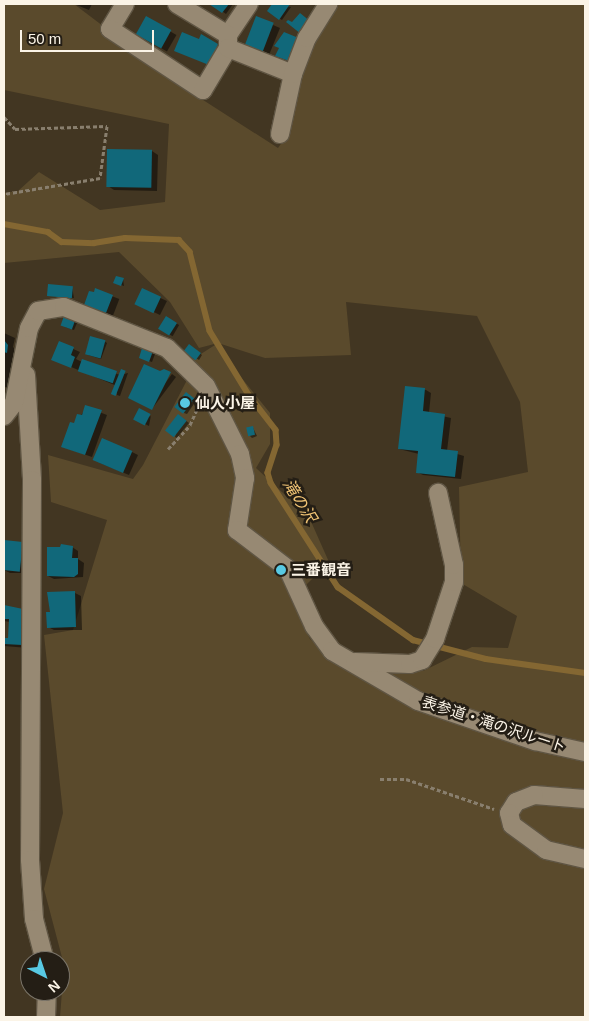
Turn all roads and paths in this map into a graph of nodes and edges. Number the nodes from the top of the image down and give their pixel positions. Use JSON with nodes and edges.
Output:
{"nodes":[{"id":1,"x":125,"y":4,"type":"edge"},
{"id":2,"x":176,"y":4,"type":"edge"},
{"id":3,"x":248,"y":4,"type":"edge"},
{"id":4,"x":328,"y":4,"type":"edge"},
{"id":5,"x":228,"y":41,"type":"junction"},
{"id":6,"x":293,"y":74,"type":"junction"},
{"id":7,"x":4,"y":117,"type":"edge"},
{"id":8,"x":280,"y":134,"type":"dead end"},
{"id":9,"x":4,"y":194,"type":"edge"},
{"id":10,"x":25,"y":355,"type":"junction"},
{"id":11,"x":213,"y":398,"type":"junction"},
{"id":12,"x":4,"y":416,"type":"edge"},
{"id":13,"x":168,"y":449,"type":"dead end"},
{"id":14,"x":438,"y":493,"type":"dead end"},
{"id":15,"x":352,"y":662,"type":"junction"},
{"id":16,"x":585,"y":752,"type":"edge"},
{"id":17,"x":380,"y":778,"type":"dead end"},
{"id":18,"x":585,"y":798,"type":"edge"},
{"id":19,"x":509,"y":813,"type":"junction"},
{"id":20,"x":585,"y":859,"type":"edge"},
{"id":21,"x":42,"y":951,"type":"edge"},
{"id":22,"x":47,"y":1001,"type":"edge"},
{"id":23,"x":46,"y":1017,"type":"edge"}],
"edges":[{"from":1,"to":5,"type":"street"},
{"from":2,"to":5,"type":"street"},
{"from":3,"to":5,"type":"street"},
{"from":4,"to":6,"type":"street"},
{"from":5,"to":6,"type":"street"},
{"from":6,"to":8,"type":"street"},
{"from":7,"to":9,"type":"path"},
{"from":10,"to":11,"type":"street"},
{"from":10,"to":12,"type":"street"},
{"from":10,"to":21,"type":"street"},
{"from":11,"to":13,"type":"path"},
{"from":11,"to":15,"type":"street","name":"表参道・滝の沢ルート"},
{"from":14,"to":15,"type":"street"},
{"from":15,"to":16,"type":"street","name":"表参道・滝の沢ルート"},
{"from":17,"to":19,"type":"path"},
{"from":18,"to":19,"type":"street"},
{"from":19,"to":20,"type":"street"},
{"from":22,"to":23,"type":"street"}]}
